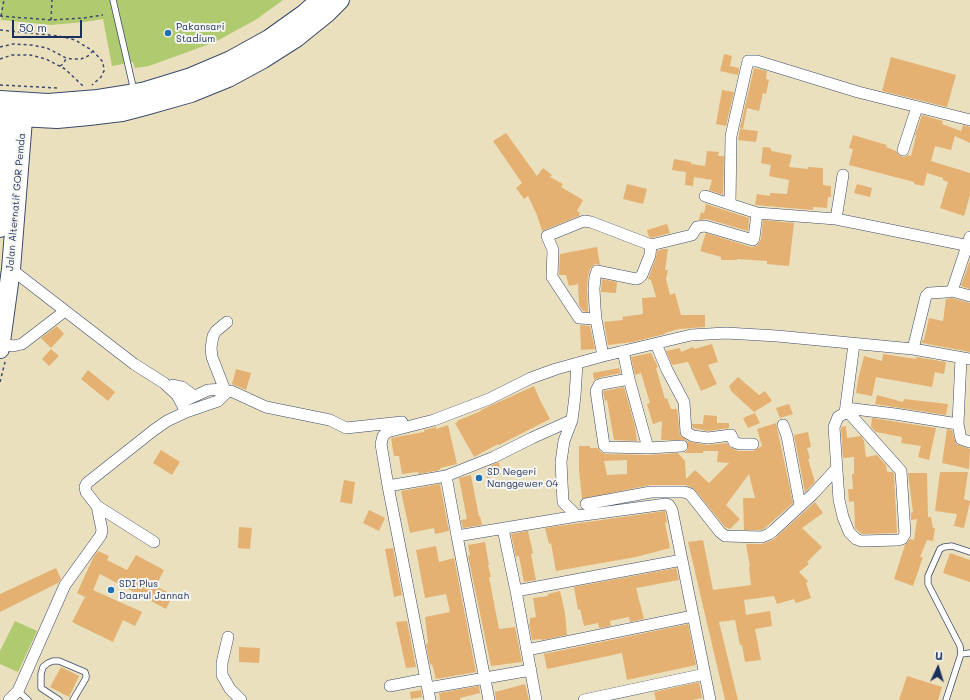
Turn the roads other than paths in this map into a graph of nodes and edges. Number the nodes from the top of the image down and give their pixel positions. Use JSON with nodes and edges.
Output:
{"nodes":[{"id":1,"x":113,"y":0,"type":"edge"},
{"id":2,"x":320,"y":0,"type":"edge"},
{"id":3,"x":340,"y":0,"type":"edge"},
{"id":4,"x":135,"y":93,"type":"junction"},
{"id":5,"x":917,"y":107,"type":"junction"},
{"id":6,"x":11,"y":109,"type":"edge"},
{"id":7,"x":970,"y":120,"type":"edge"},
{"id":8,"x":903,"y":150,"type":"dead end"},
{"id":9,"x":843,"y":175,"type":"dead end"},
{"id":10,"x":705,"y":196,"type":"dead end"},
{"id":11,"x":730,"y":204,"type":"junction"},
{"id":12,"x":757,"y":213,"type":"junction"},
{"id":13,"x":836,"y":219,"type":"junction"},
{"id":14,"x":0,"y":228,"type":"edge"},
{"id":15,"x":969,"y":243,"type":"edge"},
{"id":16,"x":650,"y":244,"type":"junction"},
{"id":17,"x":11,"y":269,"type":"junction"},
{"id":18,"x":952,"y":290,"type":"junction"},
{"id":19,"x":970,"y":296,"type":"edge"},
{"id":20,"x":65,"y":311,"type":"junction"},
{"id":21,"x":596,"y":319,"type":"junction"},
{"id":22,"x":227,"y":322,"type":"dead end"},
{"id":23,"x":656,"y":344,"type":"junction"},
{"id":24,"x":854,"y":344,"type":"junction"},
{"id":25,"x":3,"y":346,"type":"edge"},
{"id":26,"x":913,"y":349,"type":"junction"},
{"id":27,"x":623,"y":351,"type":"junction"},
{"id":28,"x":603,"y":356,"type":"junction"},
{"id":29,"x":965,"y":359,"type":"edge"},
{"id":30,"x":577,"y":363,"type":"junction"},
{"id":31,"x":629,"y":379,"type":"junction"},
{"id":32,"x":170,"y":388,"type":"junction"},
{"id":33,"x":228,"y":391,"type":"junction"},
{"id":34,"x":194,"y":396,"type":"junction"},
{"id":35,"x":184,"y":407,"type":"junction"},
{"id":36,"x":845,"y":410,"type":"junction"},
{"id":37,"x":572,"y":420,"type":"junction"},
{"id":38,"x":783,"y":424,"type":"dead end"},
{"id":39,"x":958,"y":424,"type":"junction"},
{"id":40,"x":414,"y":426,"type":"junction"},
{"id":41,"x":970,"y":442,"type":"edge"},
{"id":42,"x":753,"y":444,"type":"dead end"},
{"id":43,"x":682,"y":446,"type":"dead end"},
{"id":44,"x":648,"y":448,"type":"junction"},
{"id":45,"x":837,"y":468,"type":"junction"},
{"id":46,"x":446,"y":476,"type":"junction"},
{"id":47,"x":388,"y":486,"type":"junction"},
{"id":48,"x":563,"y":502,"type":"junction"},
{"id":49,"x":586,"y":504,"type":"dead end"},
{"id":50,"x":800,"y":505,"type":"junction"},
{"id":51,"x":97,"y":506,"type":"junction"},
{"id":52,"x":577,"y":516,"type":"junction"},
{"id":53,"x":551,"y":521,"type":"junction"},
{"id":54,"x":503,"y":529,"type":"junction"},
{"id":55,"x":457,"y":536,"type":"junction"},
{"id":56,"x":154,"y":542,"type":"dead end"},
{"id":57,"x":970,"y":552,"type":"edge"},
{"id":58,"x":682,"y":560,"type":"junction"},
{"id":59,"x":516,"y":591,"type":"junction"},
{"id":60,"x":693,"y":616,"type":"junction"},
{"id":61,"x":228,"y":637,"type":"dead end"},
{"id":62,"x":527,"y":650,"type":"junction"},
{"id":63,"x":970,"y":653,"type":"edge"},
{"id":64,"x":961,"y":654,"type":"junction"},
{"id":65,"x":32,"y":660,"type":"junction"},
{"id":66,"x":43,"y":667,"type":"junction"},
{"id":67,"x":531,"y":670,"type":"junction"},
{"id":68,"x":705,"y":674,"type":"junction"},
{"id":69,"x":485,"y":678,"type":"junction"},
{"id":70,"x":427,"y":684,"type":"junction"},
{"id":71,"x":390,"y":686,"type":"dead end"},
{"id":72,"x":18,"y":691,"type":"junction"},
{"id":73,"x":9,"y":700,"type":"edge"},
{"id":74,"x":28,"y":700,"type":"edge"},
{"id":75,"x":59,"y":700,"type":"edge"},
{"id":76,"x":73,"y":700,"type":"edge"},
{"id":77,"x":241,"y":700,"type":"edge"},
{"id":78,"x":430,"y":700,"type":"edge"},
{"id":79,"x":489,"y":700,"type":"edge"},
{"id":80,"x":536,"y":700,"type":"edge"},
{"id":81,"x":584,"y":700,"type":"edge"},
{"id":82,"x":710,"y":700,"type":"edge"},
{"id":83,"x":946,"y":700,"type":"edge"}],
"edges":[{"from":1,"to":4,"type":"lane"},
{"from":2,"to":4,"type":"main road"},
{"from":3,"to":6,"type":"main road"},
{"from":4,"to":6,"type":"main road"},
{"from":5,"to":7,"type":"street"},
{"from":5,"to":8,"type":"street"},
{"from":5,"to":11,"type":"street"},
{"from":6,"to":14,"type":"main road","name":"Jalan Alternatif GOR Pemda"},
{"from":6,"to":17,"type":"main road","name":"Jalan Alternatif GOR Pemda"},
{"from":9,"to":13,"type":"street"},
{"from":10,"to":11,"type":"street"},
{"from":11,"to":12,"type":"street"},
{"from":12,"to":13,"type":"street"},
{"from":12,"to":16,"type":"street"},
{"from":13,"to":15,"type":"street"},
{"from":15,"to":18,"type":"street"},
{"from":16,"to":21,"type":"street"},
{"from":16,"to":21,"type":"street"},
{"from":17,"to":20,"type":"street"},
{"from":17,"to":25,"type":"main road","name":"Jalan Alternatif GOR Pemda"},
{"from":18,"to":19,"type":"street"},
{"from":18,"to":26,"type":"street"},
{"from":20,"to":25,"type":"street"},
{"from":20,"to":32,"type":"street"},
{"from":21,"to":28,"type":"street"},
{"from":22,"to":33,"type":"street"},
{"from":23,"to":24,"type":"street"},
{"from":23,"to":27,"type":"street"},
{"from":23,"to":42,"type":"street"},
{"from":24,"to":26,"type":"street"},
{"from":24,"to":36,"type":"street"},
{"from":26,"to":29,"type":"street"},
{"from":27,"to":28,"type":"street"},
{"from":27,"to":31,"type":"street"},
{"from":28,"to":30,"type":"street"},
{"from":29,"to":39,"type":"street"},
{"from":30,"to":37,"type":"street"},
{"from":30,"to":40,"type":"street"},
{"from":31,"to":44,"type":"street"},
{"from":31,"to":44,"type":"street"},
{"from":32,"to":34,"type":"street"},
{"from":32,"to":35,"type":"street"},
{"from":33,"to":34,"type":"street"},
{"from":33,"to":35,"type":"street"},
{"from":33,"to":40,"type":"street"},
{"from":34,"to":35,"type":"street"},
{"from":35,"to":51,"type":"street"},
{"from":36,"to":39,"type":"street"},
{"from":36,"to":45,"type":"street"},
{"from":36,"to":45,"type":"street"},
{"from":37,"to":46,"type":"street"},
{"from":37,"to":48,"type":"street"},
{"from":38,"to":50,"type":"street"},
{"from":39,"to":41,"type":"street"},
{"from":40,"to":47,"type":"street"},
{"from":43,"to":44,"type":"street"},
{"from":45,"to":50,"type":"street"},
{"from":46,"to":47,"type":"street"},
{"from":46,"to":55,"type":"street"},
{"from":47,"to":70,"type":"street"},
{"from":48,"to":52,"type":"street"},
{"from":48,"to":53,"type":"street"},
{"from":49,"to":50,"type":"street"},
{"from":51,"to":56,"type":"street"},
{"from":51,"to":65,"type":"street"},
{"from":52,"to":53,"type":"street"},
{"from":52,"to":58,"type":"street"},
{"from":53,"to":54,"type":"street"},
{"from":54,"to":55,"type":"street"},
{"from":54,"to":59,"type":"street"},
{"from":55,"to":69,"type":"street"},
{"from":57,"to":64,"type":"lane"},
{"from":58,"to":59,"type":"street"},
{"from":58,"to":60,"type":"street"},
{"from":59,"to":62,"type":"street"},
{"from":60,"to":62,"type":"street"},
{"from":60,"to":68,"type":"street"},
{"from":61,"to":77,"type":"street"},
{"from":62,"to":67,"type":"street"},
{"from":63,"to":64,"type":"lane"},
{"from":64,"to":83,"type":"lane"},
{"from":65,"to":66,"type":"lane"},
{"from":65,"to":72,"type":"street"},
{"from":66,"to":75,"type":"lane"},
{"from":66,"to":76,"type":"lane"},
{"from":67,"to":69,"type":"street"},
{"from":67,"to":80,"type":"street"},
{"from":68,"to":81,"type":"street"},
{"from":68,"to":82,"type":"street"},
{"from":69,"to":70,"type":"street"},
{"from":69,"to":79,"type":"street"},
{"from":70,"to":71,"type":"street"},
{"from":70,"to":78,"type":"street"},
{"from":72,"to":73,"type":"street"},
{"from":72,"to":74,"type":"lane"}]}
